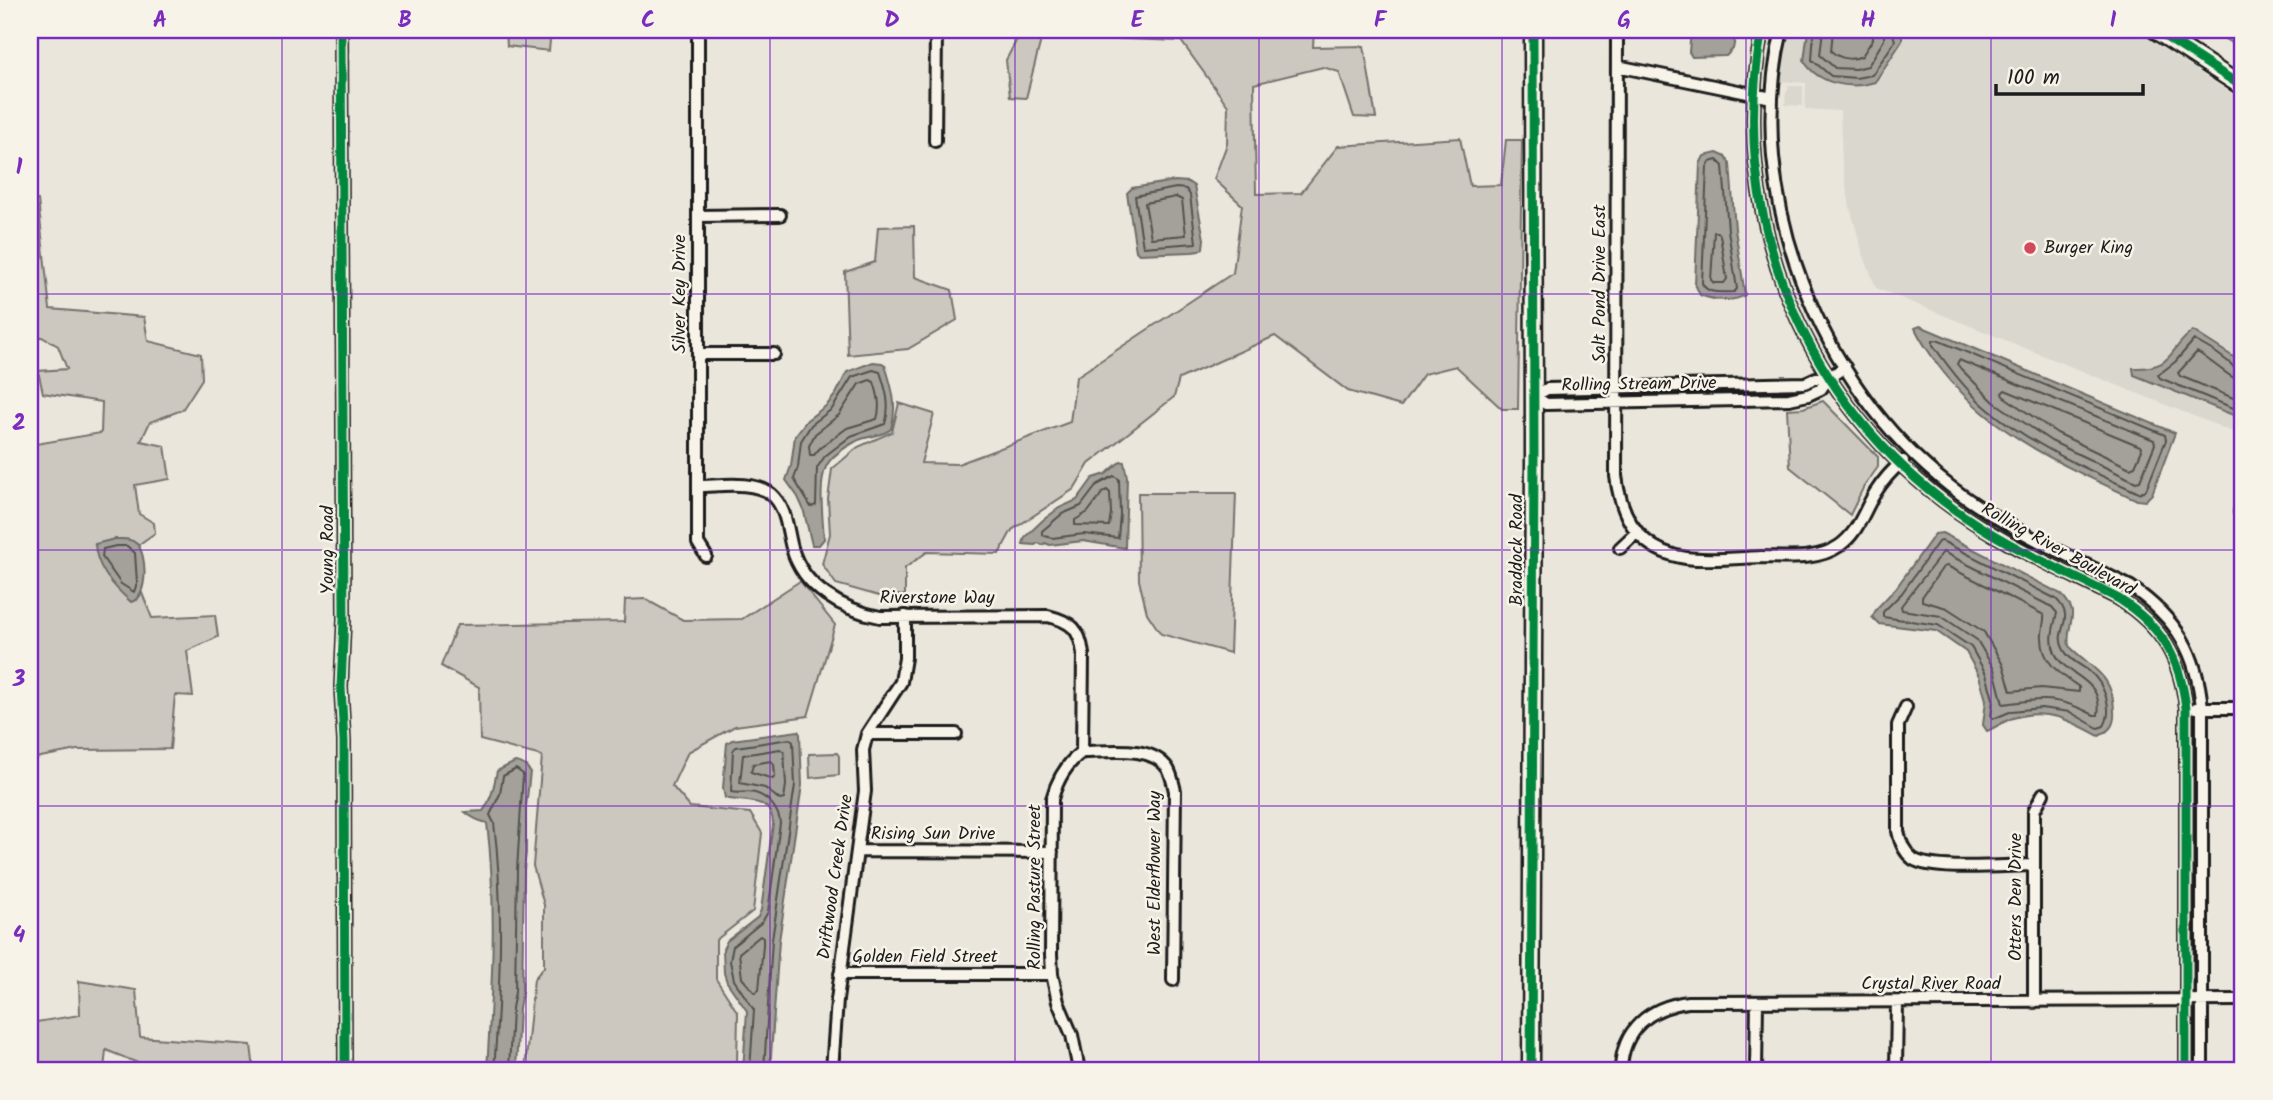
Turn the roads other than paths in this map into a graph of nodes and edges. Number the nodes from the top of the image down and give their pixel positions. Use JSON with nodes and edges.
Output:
{"nodes":[{"id":1,"x":341,"y":30,"type":"edge"},
{"id":2,"x":698,"y":30,"type":"edge"},
{"id":3,"x":936,"y":30,"type":"edge"},
{"id":4,"x":1533,"y":30,"type":"edge"},
{"id":5,"x":1617,"y":30,"type":"edge"},
{"id":6,"x":1762,"y":30,"type":"edge"},
{"id":7,"x":1782,"y":30,"type":"edge"},
{"id":8,"x":2155,"y":30,"type":"edge"},
{"id":9,"x":1617,"y":66,"type":"junction"},
{"id":10,"x":2243,"y":87,"type":"edge"},
{"id":11,"x":1753,"y":95,"type":"junction"},
{"id":12,"x":1772,"y":98,"type":"junction"},
{"id":13,"x":935,"y":141,"type":"dead end"},
{"id":14,"x":780,"y":215,"type":"dead end"},
{"id":15,"x":698,"y":216,"type":"junction"},
{"id":16,"x":698,"y":354,"type":"junction"},
{"id":17,"x":774,"y":354,"type":"dead end"},
{"id":18,"x":1845,"y":367,"type":"junction"},
{"id":19,"x":1828,"y":378,"type":"junction"},
{"id":20,"x":1617,"y":388,"type":"junction"},
{"id":21,"x":1534,"y":396,"type":"junction"},
{"id":22,"x":1617,"y":403,"type":"junction"},
{"id":23,"x":1912,"y":453,"type":"junction"},
{"id":24,"x":1899,"y":463,"type":"junction"},
{"id":25,"x":698,"y":486,"type":"junction"},
{"id":26,"x":1636,"y":533,"type":"junction"},
{"id":27,"x":1620,"y":548,"type":"dead end"},
{"id":28,"x":706,"y":555,"type":"dead end"},
{"id":29,"x":905,"y":616,"type":"junction"},
{"id":30,"x":1906,"y":707,"type":"dead end"},
{"id":31,"x":2186,"y":708,"type":"junction"},
{"id":32,"x":2202,"y":708,"type":"junction"},
{"id":33,"x":2243,"y":708,"type":"edge"},
{"id":34,"x":867,"y":734,"type":"junction"},
{"id":35,"x":956,"y":734,"type":"dead end"},
{"id":36,"x":1083,"y":752,"type":"junction"},
{"id":37,"x":2043,"y":794,"type":"dead end"},
{"id":38,"x":857,"y":851,"type":"junction"},
{"id":39,"x":1052,"y":852,"type":"junction"},
{"id":40,"x":2034,"y":865,"type":"junction"},
{"id":41,"x":840,"y":974,"type":"junction"},
{"id":42,"x":1052,"y":974,"type":"junction"},
{"id":43,"x":1173,"y":980,"type":"dead end"},
{"id":44,"x":2202,"y":1000,"type":"junction"},
{"id":45,"x":2243,"y":1000,"type":"edge"},
{"id":46,"x":2185,"y":1001,"type":"junction"},
{"id":47,"x":1757,"y":1002,"type":"junction"},
{"id":48,"x":1897,"y":1002,"type":"junction"},
{"id":49,"x":2034,"y":1002,"type":"junction"},
{"id":50,"x":345,"y":1070,"type":"edge"},
{"id":51,"x":832,"y":1070,"type":"edge"},
{"id":52,"x":1079,"y":1070,"type":"edge"},
{"id":53,"x":1531,"y":1070,"type":"edge"},
{"id":54,"x":1621,"y":1070,"type":"edge"},
{"id":55,"x":1756,"y":1070,"type":"edge"},
{"id":56,"x":1896,"y":1070,"type":"edge"},
{"id":57,"x":2186,"y":1070,"type":"edge"},
{"id":58,"x":2202,"y":1070,"type":"edge"}],
"edges":[{"from":1,"to":50,"type":"street","name":"Young Road"},
{"from":2,"to":15,"type":"street","name":"Silver Key Drive"},
{"from":3,"to":13,"type":"street"},
{"from":4,"to":21,"type":"street","name":"Braddock Road"},
{"from":5,"to":9,"type":"street","name":"Salt Pond Drive East"},
{"from":6,"to":11,"type":"street","name":"Rolling River Boulevard"},
{"from":7,"to":12,"type":"street","name":"Rolling River Boulevard"},
{"from":8,"to":10,"type":"street"},
{"from":9,"to":11,"type":"street"},
{"from":9,"to":20,"type":"street","name":"Salt Pond Drive East"},
{"from":11,"to":12,"type":"street"},
{"from":11,"to":19,"type":"street","name":"Rolling River Boulevard"},
{"from":12,"to":18,"type":"street","name":"Rolling River Boulevard"},
{"from":14,"to":15,"type":"street"},
{"from":15,"to":16,"type":"street","name":"Silver Key Drive"},
{"from":16,"to":17,"type":"street"},
{"from":16,"to":25,"type":"street","name":"Silver Key Drive"},
{"from":18,"to":19,"type":"street","name":"Rolling Stream Drive"},
{"from":18,"to":23,"type":"street","name":"Rolling River Boulevard"},
{"from":19,"to":20,"type":"street","name":"Rolling Stream Drive"},
{"from":19,"to":22,"type":"street","name":"Rolling Stream Drive"},
{"from":19,"to":24,"type":"street","name":"Rolling River Boulevard"},
{"from":20,"to":21,"type":"street","name":"Rolling Stream Drive"},
{"from":20,"to":22,"type":"street","name":"Salt Pond Drive East"},
{"from":21,"to":22,"type":"street","name":"Rolling Stream Drive"},
{"from":21,"to":53,"type":"street","name":"Braddock Road"},
{"from":22,"to":26,"type":"street","name":"Salt Pond Drive East"},
{"from":23,"to":24,"type":"street"},
{"from":23,"to":32,"type":"street","name":"Rolling River Boulevard"},
{"from":24,"to":26,"type":"street"},
{"from":24,"to":31,"type":"street","name":"Rolling River Boulevard"},
{"from":25,"to":28,"type":"street","name":"Silver Key Drive"},
{"from":25,"to":29,"type":"street","name":"Riverstone Way"},
{"from":26,"to":27,"type":"street"},
{"from":29,"to":34,"type":"street","name":"Driftwood Creek Drive"},
{"from":29,"to":36,"type":"street","name":"Riverstone Way"},
{"from":30,"to":40,"type":"street"},
{"from":31,"to":32,"type":"street"},
{"from":31,"to":46,"type":"street","name":"Rolling River Boulevard"},
{"from":32,"to":33,"type":"street"},
{"from":32,"to":44,"type":"street","name":"Rolling River Boulevard"},
{"from":34,"to":35,"type":"street"},
{"from":34,"to":38,"type":"street","name":"Driftwood Creek Drive"},
{"from":36,"to":39,"type":"street","name":"Rolling Pasture Street"},
{"from":36,"to":43,"type":"street","name":"West Elderflower Way"},
{"from":37,"to":40,"type":"street","name":"Otters Den Drive"},
{"from":38,"to":39,"type":"street","name":"Rising Sun Drive"},
{"from":38,"to":41,"type":"street","name":"Driftwood Creek Drive"},
{"from":39,"to":42,"type":"street","name":"Rolling Pasture Street"},
{"from":40,"to":49,"type":"street","name":"Otters Den Drive"},
{"from":41,"to":42,"type":"street","name":"Golden Field Street"},
{"from":41,"to":51,"type":"street","name":"Driftwood Creek Drive"},
{"from":42,"to":52,"type":"street","name":"Rolling Pasture Street"},
{"from":44,"to":45,"type":"street","name":"Crystal River Road"},
{"from":44,"to":46,"type":"street","name":"Crystal River Road"},
{"from":44,"to":58,"type":"street","name":"Rolling River Boulevard"},
{"from":46,"to":49,"type":"street","name":"Crystal River Road"},
{"from":46,"to":57,"type":"street","name":"Rolling River Boulevard"},
{"from":47,"to":48,"type":"street","name":"Crystal River Road"},
{"from":47,"to":54,"type":"street","name":"Crystal River Road"},
{"from":47,"to":55,"type":"street"},
{"from":48,"to":49,"type":"street","name":"Crystal River Road"},
{"from":48,"to":56,"type":"street"}]}
